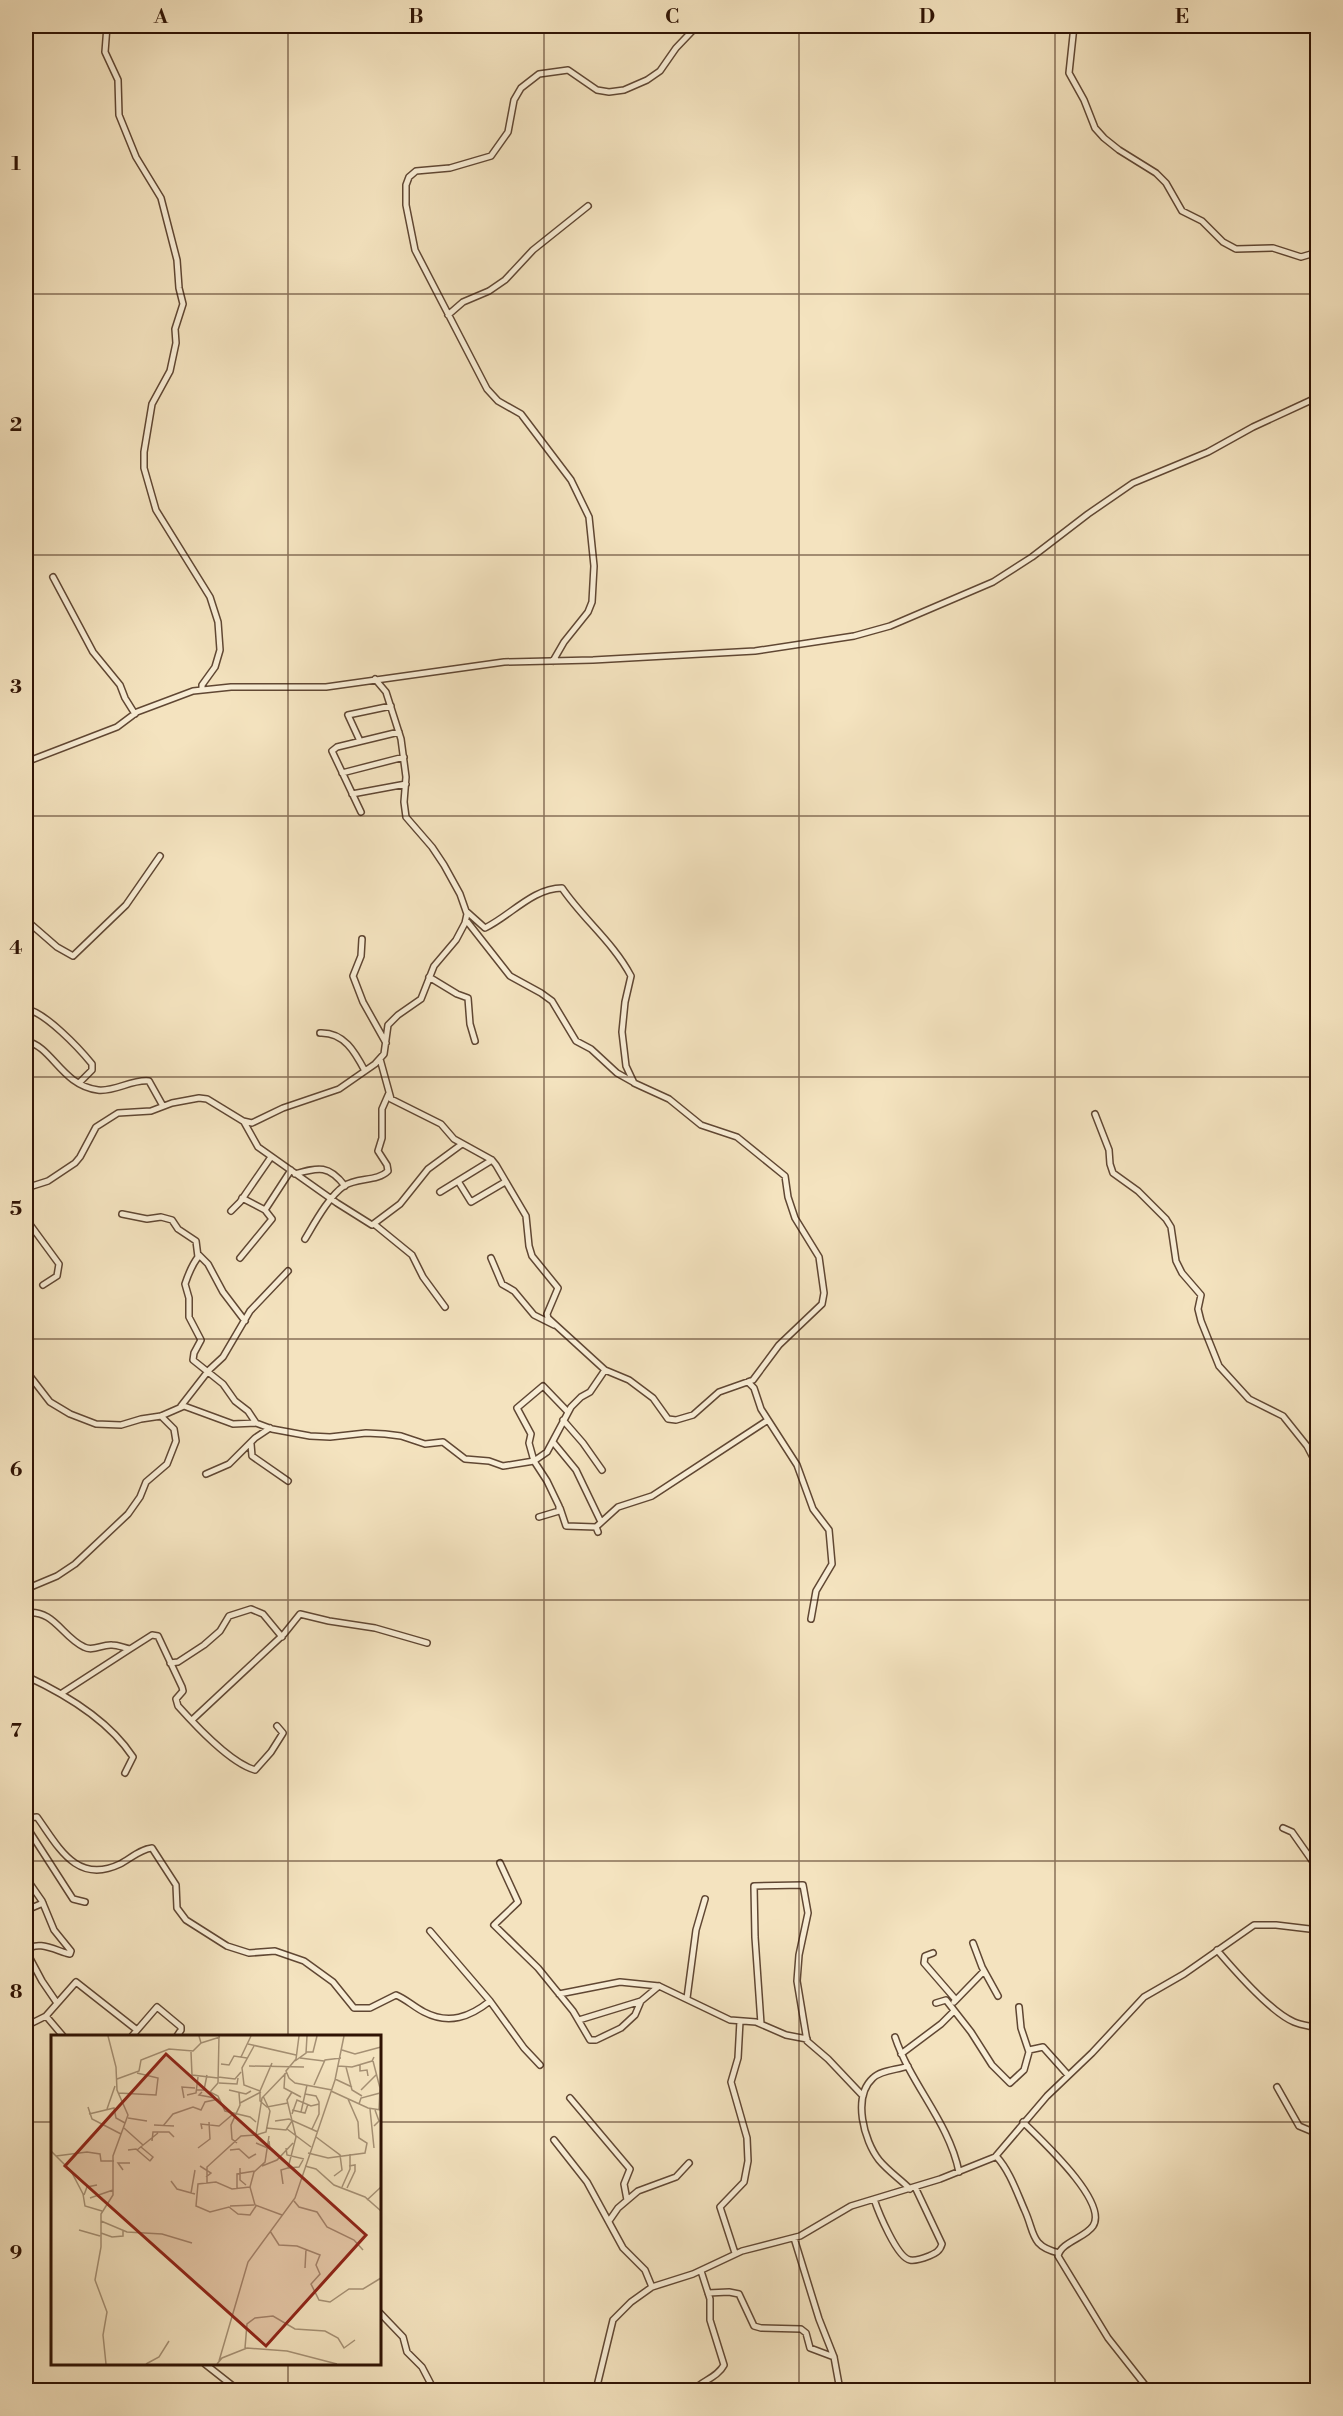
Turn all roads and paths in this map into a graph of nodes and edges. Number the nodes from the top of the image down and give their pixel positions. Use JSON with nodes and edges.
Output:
{"nodes":[{"id":1,"x":107,"y":26,"type":"edge"},
{"id":2,"x":697,"y":26,"type":"edge"},
{"id":3,"x":1074,"y":26,"type":"edge"},
{"id":4,"x":588,"y":206,"type":"dead end"},
{"id":5,"x":1317,"y":252,"type":"edge"},
{"id":6,"x":448,"y":315,"type":"junction"},
{"id":7,"x":1317,"y":397,"type":"edge"},
{"id":8,"x":53,"y":577,"type":"dead end"},
{"id":9,"x":553,"y":661,"type":"junction"},
{"id":10,"x":375,"y":679,"type":"junction"},
{"id":11,"x":202,"y":690,"type":"junction"},
{"id":12,"x":391,"y":706,"type":"junction"},
{"id":13,"x":135,"y":714,"type":"junction"},
{"id":14,"x":399,"y":732,"type":"junction"},
{"id":15,"x":360,"y":741,"type":"junction"},
{"id":16,"x":404,"y":757,"type":"junction"},
{"id":17,"x":26,"y":762,"type":"edge"},
{"id":18,"x":342,"y":773,"type":"junction"},
{"id":19,"x":406,"y":784,"type":"junction"},
{"id":20,"x":352,"y":794,"type":"junction"},
{"id":21,"x":361,"y":812,"type":"dead end"},
{"id":22,"x":160,"y":856,"type":"dead end"},
{"id":23,"x":466,"y":911,"type":"junction"},
{"id":24,"x":26,"y":920,"type":"edge"},
{"id":25,"x":466,"y":920,"type":"junction"},
{"id":26,"x":362,"y":939,"type":"dead end"},
{"id":27,"x":429,"y":977,"type":"junction"},
{"id":28,"x":26,"y":1009,"type":"edge"},
{"id":29,"x":320,"y":1032,"type":"dead end"},
{"id":30,"x":26,"y":1041,"type":"edge"},
{"id":31,"x":475,"y":1041,"type":"dead end"},
{"id":32,"x":387,"y":1044,"type":"junction"},
{"id":33,"x":380,"y":1059,"type":"junction"},
{"id":34,"x":365,"y":1071,"type":"junction"},
{"id":35,"x":79,"y":1083,"type":"junction"},
{"id":36,"x":634,"y":1083,"type":"junction"},
{"id":37,"x":389,"y":1094,"type":"junction"},
{"id":38,"x":163,"y":1106,"type":"junction"},
{"id":39,"x":1095,"y":1114,"type":"dead end"},
{"id":40,"x":243,"y":1121,"type":"junction"},
{"id":41,"x":462,"y":1144,"type":"junction"},
{"id":42,"x":271,"y":1157,"type":"junction"},
{"id":43,"x":492,"y":1160,"type":"junction"},
{"id":44,"x":293,"y":1172,"type":"junction"},
{"id":45,"x":458,"y":1181,"type":"junction"},
{"id":46,"x":505,"y":1182,"type":"junction"},
{"id":47,"x":345,"y":1186,"type":"junction"},
{"id":48,"x":26,"y":1188,"type":"edge"},
{"id":49,"x":440,"y":1192,"type":"dead end"},
{"id":50,"x":242,"y":1198,"type":"junction"},
{"id":51,"x":332,"y":1200,"type":"junction"},
{"id":52,"x":264,"y":1210,"type":"junction"},
{"id":53,"x":231,"y":1211,"type":"dead end"},
{"id":54,"x":122,"y":1214,"type":"dead end"},
{"id":55,"x":26,"y":1219,"type":"edge"},
{"id":56,"x":374,"y":1224,"type":"junction"},
{"id":57,"x":306,"y":1239,"type":"dead end"},
{"id":58,"x":199,"y":1255,"type":"junction"},
{"id":59,"x":240,"y":1258,"type":"dead end"},
{"id":60,"x":492,"y":1258,"type":"dead end"},
{"id":61,"x":288,"y":1271,"type":"dead end"},
{"id":62,"x":43,"y":1285,"type":"dead end"},
{"id":63,"x":445,"y":1307,"type":"dead end"},
{"id":64,"x":244,"y":1321,"type":"junction"},
{"id":65,"x":555,"y":1325,"type":"junction"},
{"id":66,"x":605,"y":1370,"type":"junction"},
{"id":67,"x":26,"y":1371,"type":"edge"},
{"id":68,"x":207,"y":1371,"type":"junction"},
{"id":69,"x":748,"y":1383,"type":"junction"},
{"id":70,"x":181,"y":1406,"type":"junction"},
{"id":71,"x":568,"y":1412,"type":"junction"},
{"id":72,"x":161,"y":1416,"type":"junction"},
{"id":73,"x":563,"y":1420,"type":"junction"},
{"id":74,"x":768,"y":1420,"type":"junction"},
{"id":75,"x":256,"y":1423,"type":"junction"},
{"id":76,"x":270,"y":1428,"type":"junction"},
{"id":77,"x":553,"y":1442,"type":"junction"},
{"id":78,"x":251,"y":1444,"type":"junction"},
{"id":79,"x":534,"y":1461,"type":"junction"},
{"id":80,"x":1317,"y":1467,"type":"edge"},
{"id":81,"x":602,"y":1470,"type":"dead end"},
{"id":82,"x":206,"y":1474,"type":"dead end"},
{"id":83,"x":288,"y":1481,"type":"dead end"},
{"id":84,"x":560,"y":1508,"type":"junction"},
{"id":85,"x":539,"y":1517,"type":"dead end"},
{"id":86,"x":598,"y":1527,"type":"junction"},
{"id":87,"x":26,"y":1589,"type":"edge"},
{"id":88,"x":26,"y":1613,"type":"edge"},
{"id":89,"x":811,"y":1619,"type":"dead end"},
{"id":90,"x":282,"y":1637,"type":"junction"},
{"id":91,"x":427,"y":1643,"type":"dead end"},
{"id":92,"x":130,"y":1649,"type":"junction"},
{"id":93,"x":170,"y":1663,"type":"junction"},
{"id":94,"x":26,"y":1676,"type":"edge"},
{"id":95,"x":62,"y":1693,"type":"junction"},
{"id":96,"x":192,"y":1720,"type":"junction"},
{"id":97,"x":277,"y":1726,"type":"dead end"},
{"id":98,"x":125,"y":1773,"type":"dead end"},
{"id":99,"x":26,"y":1818,"type":"edge"},
{"id":100,"x":26,"y":1826,"type":"edge"},
{"id":101,"x":1283,"y":1828,"type":"dead end"},
{"id":102,"x":500,"y":1863,"type":"dead end"},
{"id":103,"x":1317,"y":1869,"type":"edge"},
{"id":104,"x":26,"y":1878,"type":"edge"},
{"id":105,"x":705,"y":1899,"type":"dead end"},
{"id":106,"x":85,"y":1902,"type":"dead end"},
{"id":107,"x":43,"y":1903,"type":"junction"},
{"id":108,"x":26,"y":1907,"type":"edge"},
{"id":109,"x":1317,"y":1929,"type":"edge"},
{"id":110,"x":429,"y":1931,"type":"dead end"},
{"id":111,"x":972,"y":1943,"type":"dead end"},
{"id":112,"x":1217,"y":1950,"type":"junction"},
{"id":113,"x":26,"y":1951,"type":"edge"},
{"id":114,"x":933,"y":1953,"type":"dead end"},
{"id":115,"x":984,"y":1971,"type":"junction"},
{"id":116,"x":659,"y":1986,"type":"junction"},
{"id":117,"x":559,"y":1994,"type":"junction"},
{"id":118,"x":998,"y":1996,"type":"dead end"},
{"id":119,"x":687,"y":1998,"type":"junction"},
{"id":120,"x":956,"y":2000,"type":"junction"},
{"id":121,"x":490,"y":2001,"type":"junction"},
{"id":122,"x":641,"y":2001,"type":"junction"},
{"id":123,"x":57,"y":2003,"type":"junction"},
{"id":124,"x":936,"y":2003,"type":"dead end"},
{"id":125,"x":1019,"y":2007,"type":"dead end"},
{"id":126,"x":952,"y":2008,"type":"junction"},
{"id":127,"x":46,"y":2016,"type":"junction"},
{"id":128,"x":579,"y":2019,"type":"junction"},
{"id":129,"x":740,"y":2020,"type":"junction"},
{"id":130,"x":761,"y":2024,"type":"junction"},
{"id":131,"x":26,"y":2026,"type":"edge"},
{"id":132,"x":1317,"y":2028,"type":"edge"},
{"id":133,"x":137,"y":2030,"type":"junction"},
{"id":134,"x":61,"y":2035,"type":"edge"},
{"id":135,"x":133,"y":2035,"type":"edge"},
{"id":136,"x":178,"y":2035,"type":"edge"},
{"id":137,"x":895,"y":2037,"type":"dead end"},
{"id":138,"x":807,"y":2039,"type":"junction"},
{"id":139,"x":1029,"y":2050,"type":"junction"},
{"id":140,"x":901,"y":2054,"type":"junction"},
{"id":141,"x":540,"y":2065,"type":"dead end"},
{"id":142,"x":908,"y":2066,"type":"junction"},
{"id":143,"x":1068,"y":2074,"type":"junction"},
{"id":144,"x":1277,"y":2087,"type":"dead end"},
{"id":145,"x":863,"y":2096,"type":"junction"},
{"id":146,"x":570,"y":2098,"type":"dead end"},
{"id":147,"x":1023,"y":2122,"type":"junction"},
{"id":148,"x":1317,"y":2134,"type":"edge"},
{"id":149,"x":554,"y":2140,"type":"dead end"},
{"id":150,"x":996,"y":2156,"type":"junction"},
{"id":151,"x":689,"y":2163,"type":"dead end"},
{"id":152,"x":960,"y":2172,"type":"junction"},
{"id":153,"x":912,"y":2188,"type":"junction"},
{"id":154,"x":874,"y":2199,"type":"junction"},
{"id":155,"x":627,"y":2200,"type":"junction"},
{"id":156,"x":609,"y":2221,"type":"junction"},
{"id":157,"x":794,"y":2238,"type":"junction"},
{"id":158,"x":735,"y":2253,"type":"junction"},
{"id":159,"x":1059,"y":2253,"type":"junction"},
{"id":160,"x":701,"y":2271,"type":"junction"},
{"id":161,"x":652,"y":2287,"type":"junction"},
{"id":162,"x":708,"y":2293,"type":"junction"},
{"id":163,"x":381,"y":2314,"type":"edge"},
{"id":164,"x":834,"y":2357,"type":"junction"},
{"id":165,"x":206,"y":2365,"type":"edge"},
{"id":166,"x":238,"y":2391,"type":"edge"},
{"id":167,"x":434,"y":2391,"type":"edge"},
{"id":168,"x":596,"y":2391,"type":"edge"},
{"id":169,"x":694,"y":2391,"type":"edge"},
{"id":170,"x":840,"y":2391,"type":"edge"},
{"id":171,"x":1149,"y":2391,"type":"edge"}],
"edges":[{"from":1,"to":11,"type":"street"},
{"from":2,"to":6,"type":"street"},
{"from":3,"to":5,"type":"street"},
{"from":4,"to":6,"type":"street"},
{"from":6,"to":9,"type":"street"},
{"from":7,"to":9,"type":"street"},
{"from":8,"to":13,"type":"street"},
{"from":9,"to":10,"type":"street"},
{"from":10,"to":11,"type":"street"},
{"from":10,"to":12,"type":"street"},
{"from":11,"to":13,"type":"street"},
{"from":12,"to":14,"type":"street"},
{"from":12,"to":15,"type":"street"},
{"from":13,"to":17,"type":"street"},
{"from":14,"to":15,"type":"street"},
{"from":14,"to":16,"type":"street"},
{"from":15,"to":18,"type":"street"},
{"from":16,"to":18,"type":"street"},
{"from":16,"to":19,"type":"street"},
{"from":18,"to":20,"type":"street"},
{"from":19,"to":20,"type":"street"},
{"from":19,"to":23,"type":"street"},
{"from":20,"to":21,"type":"street"},
{"from":22,"to":24,"type":"street"},
{"from":23,"to":25,"type":"street"},
{"from":23,"to":36,"type":"street"},
{"from":25,"to":27,"type":"street"},
{"from":25,"to":36,"type":"street"},
{"from":26,"to":32,"type":"street"},
{"from":27,"to":31,"type":"street"},
{"from":27,"to":32,"type":"street"},
{"from":28,"to":35,"type":"street"},
{"from":29,"to":34,"type":"street"},
{"from":30,"to":35,"type":"street"},
{"from":32,"to":33,"type":"street"},
{"from":33,"to":34,"type":"street"},
{"from":33,"to":37,"type":"street"},
{"from":34,"to":40,"type":"street"},
{"from":35,"to":38,"type":"street"},
{"from":36,"to":69,"type":"street"},
{"from":37,"to":41,"type":"street"},
{"from":37,"to":47,"type":"street"},
{"from":38,"to":40,"type":"street"},
{"from":38,"to":48,"type":"street"},
{"from":39,"to":80,"type":"street"},
{"from":40,"to":42,"type":"street"},
{"from":41,"to":43,"type":"street"},
{"from":41,"to":56,"type":"street"},
{"from":42,"to":44,"type":"street"},
{"from":42,"to":50,"type":"street"},
{"from":43,"to":45,"type":"street"},
{"from":43,"to":46,"type":"street"},
{"from":44,"to":47,"type":"street"},
{"from":44,"to":51,"type":"street"},
{"from":44,"to":52,"type":"street"},
{"from":45,"to":46,"type":"street"},
{"from":45,"to":49,"type":"street"},
{"from":46,"to":65,"type":"street"},
{"from":47,"to":51,"type":"street"},
{"from":50,"to":52,"type":"street"},
{"from":50,"to":53,"type":"street"},
{"from":51,"to":56,"type":"street"},
{"from":51,"to":57,"type":"street"},
{"from":52,"to":59,"type":"street"},
{"from":54,"to":58,"type":"street"},
{"from":55,"to":62,"type":"street"},
{"from":56,"to":63,"type":"street"},
{"from":58,"to":64,"type":"street"},
{"from":58,"to":68,"type":"street"},
{"from":60,"to":65,"type":"street"},
{"from":61,"to":64,"type":"street"},
{"from":64,"to":68,"type":"street"},
{"from":65,"to":66,"type":"street"},
{"from":66,"to":69,"type":"street"},
{"from":66,"to":71,"type":"street"},
{"from":67,"to":72,"type":"street"},
{"from":68,"to":70,"type":"street"},
{"from":68,"to":75,"type":"street"},
{"from":69,"to":74,"type":"street"},
{"from":70,"to":72,"type":"street"},
{"from":70,"to":75,"type":"street"},
{"from":71,"to":73,"type":"street"},
{"from":71,"to":79,"type":"street"},
{"from":72,"to":87,"type":"street"},
{"from":73,"to":77,"type":"street"},
{"from":73,"to":81,"type":"street"},
{"from":74,"to":86,"type":"street"},
{"from":74,"to":89,"type":"street"},
{"from":75,"to":76,"type":"street"},
{"from":76,"to":78,"type":"street"},
{"from":76,"to":79,"type":"street"},
{"from":77,"to":79,"type":"street"},
{"from":77,"to":86,"type":"street"},
{"from":78,"to":82,"type":"street"},
{"from":78,"to":83,"type":"street"},
{"from":79,"to":84,"type":"street"},
{"from":84,"to":85,"type":"street"},
{"from":84,"to":86,"type":"street"},
{"from":88,"to":92,"type":"street"},
{"from":90,"to":91,"type":"street"},
{"from":90,"to":93,"type":"street"},
{"from":90,"to":96,"type":"street"},
{"from":92,"to":93,"type":"street"},
{"from":92,"to":95,"type":"street"},
{"from":93,"to":96,"type":"street"},
{"from":94,"to":95,"type":"street"},
{"from":95,"to":98,"type":"street"},
{"from":96,"to":97,"type":"street"},
{"from":99,"to":121,"type":"street"},
{"from":100,"to":106,"type":"street"},
{"from":101,"to":103,"type":"street"},
{"from":102,"to":117,"type":"street"},
{"from":104,"to":107,"type":"street"},
{"from":105,"to":119,"type":"street"},
{"from":107,"to":108,"type":"street"},
{"from":107,"to":113,"type":"street"},
{"from":109,"to":112,"type":"street"},
{"from":110,"to":121,"type":"street"},
{"from":111,"to":115,"type":"street"},
{"from":112,"to":132,"type":"street"},
{"from":112,"to":143,"type":"street"},
{"from":113,"to":123,"type":"street"},
{"from":114,"to":120,"type":"street"},
{"from":115,"to":118,"type":"street"},
{"from":115,"to":120,"type":"street"},
{"from":116,"to":117,"type":"street"},
{"from":116,"to":119,"type":"street"},
{"from":116,"to":122,"type":"street"},
{"from":117,"to":128,"type":"street"},
{"from":119,"to":129,"type":"street"},
{"from":120,"to":126,"type":"street"},
{"from":121,"to":141,"type":"street"},
{"from":122,"to":128,"type":"street"},
{"from":122,"to":128,"type":"street"},
{"from":123,"to":127,"type":"street"},
{"from":123,"to":133,"type":"street"},
{"from":124,"to":126,"type":"street"},
{"from":125,"to":139,"type":"street"},
{"from":126,"to":139,"type":"street"},
{"from":126,"to":140,"type":"street"},
{"from":127,"to":131,"type":"street"},
{"from":127,"to":134,"type":"street"},
{"from":129,"to":130,"type":"street"},
{"from":129,"to":158,"type":"street"},
{"from":130,"to":138,"type":"street"},
{"from":130,"to":138,"type":"street"},
{"from":133,"to":135,"type":"street"},
{"from":133,"to":136,"type":"street"},
{"from":137,"to":140,"type":"street"},
{"from":138,"to":145,"type":"street"},
{"from":139,"to":143,"type":"street"},
{"from":140,"to":142,"type":"street"},
{"from":142,"to":145,"type":"street"},
{"from":142,"to":152,"type":"street"},
{"from":143,"to":147,"type":"street"},
{"from":144,"to":148,"type":"street"},
{"from":145,"to":153,"type":"street"},
{"from":146,"to":155,"type":"street"},
{"from":147,"to":150,"type":"street"},
{"from":147,"to":159,"type":"street"},
{"from":149,"to":156,"type":"street"},
{"from":150,"to":152,"type":"street"},
{"from":150,"to":159,"type":"street"},
{"from":151,"to":155,"type":"street"},
{"from":152,"to":153,"type":"street"},
{"from":153,"to":154,"type":"street"},
{"from":153,"to":154,"type":"street"},
{"from":154,"to":157,"type":"street"},
{"from":155,"to":156,"type":"street"},
{"from":156,"to":161,"type":"street"},
{"from":157,"to":158,"type":"street"},
{"from":157,"to":164,"type":"street"},
{"from":158,"to":160,"type":"street"},
{"from":159,"to":171,"type":"street"},
{"from":160,"to":161,"type":"street"},
{"from":160,"to":162,"type":"street"},
{"from":161,"to":168,"type":"street"},
{"from":162,"to":164,"type":"street"},
{"from":162,"to":169,"type":"street"},
{"from":163,"to":167,"type":"street"},
{"from":164,"to":170,"type":"street"},
{"from":165,"to":166,"type":"street"}]}
